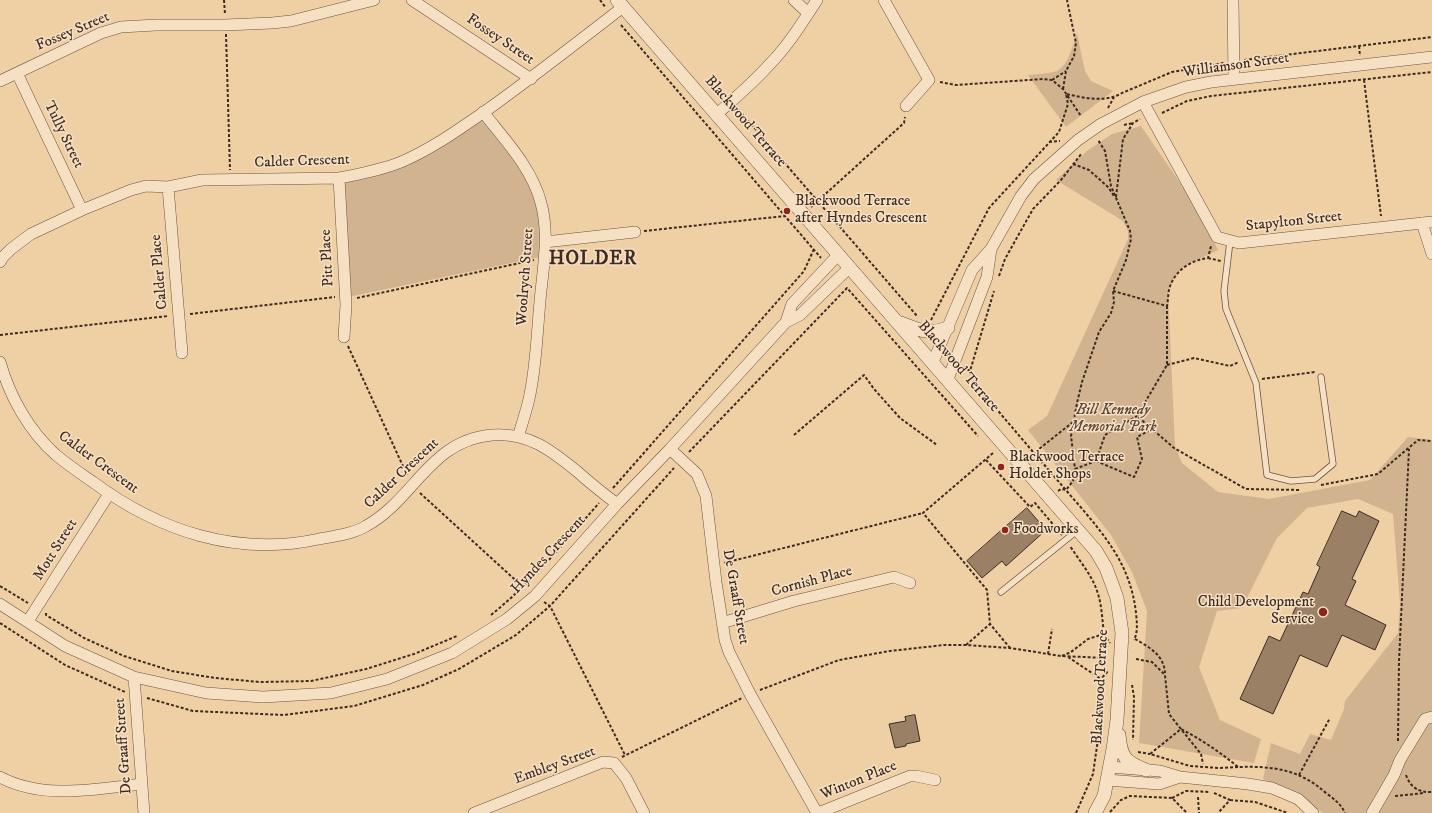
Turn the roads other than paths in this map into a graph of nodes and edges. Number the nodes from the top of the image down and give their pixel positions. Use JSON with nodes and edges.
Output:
{"nodes":[{"id":1,"x":374,"y":0,"type":"edge"},
{"id":2,"x":412,"y":0,"type":"edge"},
{"id":3,"x":794,"y":0,"type":"edge"},
{"id":4,"x":817,"y":0,"type":"edge"},
{"id":5,"x":884,"y":0,"type":"edge"},
{"id":6,"x":1233,"y":0,"type":"edge"},
{"id":7,"x":620,"y":3,"type":"edge"},
{"id":8,"x":808,"y":13,"type":"junction"},
{"id":9,"x":1432,"y":57,"type":"edge"},
{"id":10,"x":17,"y":73,"type":"junction"},
{"id":11,"x":531,"y":79,"type":"junction"},
{"id":12,"x":1234,"y":79,"type":"junction"},
{"id":13,"x":0,"y":81,"type":"edge"},
{"id":14,"x":1143,"y":102,"type":"junction"},
{"id":15,"x":906,"y":106,"type":"dead end"},
{"id":16,"x":483,"y":112,"type":"junction"},
{"id":17,"x":717,"y":114,"type":"junction"},
{"id":18,"x":339,"y":178,"type":"junction"},
{"id":19,"x":168,"y":187,"type":"junction"},
{"id":20,"x":82,"y":210,"type":"junction"},
{"id":21,"x":1427,"y":222,"type":"edge"},
{"id":22,"x":635,"y":232,"type":"dead end"},
{"id":23,"x":1230,"y":241,"type":"junction"},
{"id":24,"x":545,"y":242,"type":"junction"},
{"id":25,"x":991,"y":249,"type":"junction"},
{"id":26,"x":839,"y":254,"type":"junction"},
{"id":27,"x":1432,"y":254,"type":"edge"},
{"id":28,"x":0,"y":262,"type":"edge"},
{"id":29,"x":850,"y":267,"type":"junction"},
{"id":30,"x":897,"y":321,"type":"junction"},
{"id":31,"x":786,"y":322,"type":"junction"},
{"id":32,"x":948,"y":328,"type":"junction"},
{"id":33,"x":344,"y":337,"type":"road end"},
{"id":34,"x":182,"y":354,"type":"dead end"},
{"id":35,"x":0,"y":362,"type":"edge"},
{"id":36,"x":933,"y":362,"type":"junction"},
{"id":37,"x":1321,"y":377,"type":"road end"},
{"id":38,"x":948,"y":379,"type":"junction"},
{"id":39,"x":518,"y":437,"type":"junction"},
{"id":40,"x":670,"y":449,"type":"junction"},
{"id":41,"x":109,"y":494,"type":"junction"},
{"id":42,"x":617,"y":504,"type":"junction"},
{"id":43,"x":1078,"y":530,"type":"junction"},
{"id":44,"x":910,"y":582,"type":"dead end"},
{"id":45,"x":1001,"y":592,"type":"dead end"},
{"id":46,"x":0,"y":604,"type":"edge"},
{"id":47,"x":28,"y":621,"type":"junction"},
{"id":48,"x":722,"y":624,"type":"junction"},
{"id":49,"x":134,"y":677,"type":"junction"},
{"id":50,"x":1432,"y":717,"type":"edge"},
{"id":51,"x":1117,"y":720,"type":"junction"},
{"id":52,"x":1110,"y":767,"type":"junction"},
{"id":53,"x":1146,"y":770,"type":"junction"},
{"id":54,"x":0,"y":777,"type":"edge"},
{"id":55,"x":1180,"y":777,"type":"junction"},
{"id":56,"x":934,"y":780,"type":"dead end"},
{"id":57,"x":1107,"y":780,"type":"junction"},
{"id":58,"x":142,"y":784,"type":"junction"},
{"id":59,"x":144,"y":813,"type":"edge"},
{"id":60,"x":474,"y":813,"type":"edge"},
{"id":61,"x":644,"y":813,"type":"edge"},
{"id":62,"x":818,"y":813,"type":"edge"},
{"id":63,"x":1095,"y":813,"type":"edge"},
{"id":64,"x":1313,"y":813,"type":"edge"},
{"id":65,"x":1372,"y":813,"type":"edge"}],
"edges":[{"from":1,"to":10,"type":"street","name":"Fossey Street"},
{"from":2,"to":11,"type":"street","name":"Fossey Street"},
{"from":3,"to":8,"type":"street"},
{"from":4,"to":8,"type":"street"},
{"from":5,"to":15,"type":"street"},
{"from":6,"to":12,"type":"street"},
{"from":7,"to":11,"type":"street","name":"Calder Crescent"},
{"from":7,"to":17,"type":"street","name":"Blackwood Terrace"},
{"from":8,"to":17,"type":"street"},
{"from":9,"to":12,"type":"street","name":"Williamson Street"},
{"from":10,"to":13,"type":"street","name":"Fossey Street"},
{"from":10,"to":20,"type":"street","name":"Tully Street"},
{"from":11,"to":16,"type":"street","name":"Calder Crescent"},
{"from":12,"to":14,"type":"street","name":"Williamson Street"},
{"from":14,"to":23,"type":"street","name":"Stapylton Street"},
{"from":14,"to":25,"type":"street","name":"Williamson Street"},
{"from":16,"to":18,"type":"street","name":"Calder Crescent"},
{"from":16,"to":24,"type":"street","name":"Woolrych Street"},
{"from":17,"to":26,"type":"street","name":"Blackwood Terrace"},
{"from":18,"to":19,"type":"street","name":"Calder Crescent"},
{"from":18,"to":33,"type":"street","name":"Pitt Place"},
{"from":19,"to":20,"type":"street","name":"Calder Crescent"},
{"from":19,"to":34,"type":"street","name":"Calder Place"},
{"from":20,"to":28,"type":"street","name":"Calder Crescent"},
{"from":21,"to":23,"type":"street","name":"Stapylton Street"},
{"from":21,"to":27,"type":"street"},
{"from":22,"to":24,"type":"street"},
{"from":23,"to":37,"type":"lane"},
{"from":24,"to":39,"type":"street","name":"Woolrych Street"},
{"from":25,"to":32,"type":"street","name":"Williamson Street"},
{"from":25,"to":38,"type":"street","name":"Williamson Street"},
{"from":26,"to":29,"type":"street","name":"Blackwood Terrace"},
{"from":26,"to":31,"type":"street","name":"Hyndes Crescent"},
{"from":29,"to":30,"type":"street","name":"Blackwood Terrace"},
{"from":29,"to":31,"type":"street","name":"Hyndes Crescent"},
{"from":30,"to":32,"type":"street"},
{"from":30,"to":36,"type":"street","name":"Blackwood Terrace"},
{"from":31,"to":40,"type":"street","name":"Hyndes Crescent"},
{"from":32,"to":36,"type":"street","name":"Williamson Street"},
{"from":35,"to":41,"type":"street","name":"Calder Crescent"},
{"from":36,"to":38,"type":"street","name":"Blackwood Terrace"},
{"from":38,"to":43,"type":"street","name":"Blackwood Terrace"},
{"from":39,"to":41,"type":"street","name":"Calder Crescent"},
{"from":39,"to":42,"type":"street","name":"Calder Crescent"},
{"from":40,"to":42,"type":"street","name":"Hyndes Crescent"},
{"from":40,"to":48,"type":"street","name":"De Graaff Street"},
{"from":41,"to":47,"type":"street","name":"Mott Street"},
{"from":42,"to":49,"type":"street","name":"Hyndes Crescent"},
{"from":43,"to":45,"type":"lane"},
{"from":43,"to":51,"type":"street","name":"Blackwood Terrace"},
{"from":44,"to":48,"type":"street","name":"Cornish Place"},
{"from":46,"to":47,"type":"street","name":"Hyndes Crescent"},
{"from":47,"to":49,"type":"street","name":"Hyndes Crescent"},
{"from":48,"to":62,"type":"street","name":"De Graaff Street"},
{"from":49,"to":58,"type":"street","name":"De Graaff Street"},
{"from":50,"to":65,"type":"street"},
{"from":51,"to":52,"type":"street","name":"Blackwood Terrace"},
{"from":51,"to":53,"type":"street"},
{"from":52,"to":53,"type":"street"},
{"from":52,"to":57,"type":"street","name":"Blackwood Terrace"},
{"from":53,"to":55,"type":"street"},
{"from":54,"to":58,"type":"street"},
{"from":55,"to":57,"type":"street"},
{"from":55,"to":64,"type":"street"},
{"from":56,"to":62,"type":"street","name":"Winton Place"},
{"from":57,"to":63,"type":"street","name":"Blackwood Terrace"},
{"from":58,"to":59,"type":"street","name":"De Graaff Street"},
{"from":60,"to":61,"type":"street","name":"Embley Street"}]}
